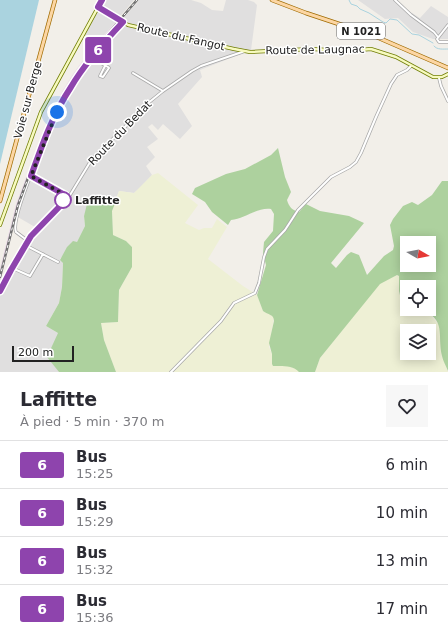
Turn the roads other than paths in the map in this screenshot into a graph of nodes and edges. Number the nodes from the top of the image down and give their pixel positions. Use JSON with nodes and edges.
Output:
{"nodes":[{"id":1,"x":55,"y":0,"type":"edge"},
{"id":2,"x":102,"y":0,"type":"edge"},
{"id":3,"x":272,"y":0,"type":"edge"},
{"id":4,"x":395,"y":0,"type":"edge"},
{"id":5,"x":98,"y":7,"type":"junction"},
{"id":6,"x":123,"y":22,"type":"junction"},
{"id":7,"x":448,"y":25,"type":"edge"},
{"id":8,"x":438,"y":37,"type":"junction"},
{"id":9,"x":448,"y":42,"type":"edge"},
{"id":10,"x":246,"y":51,"type":"junction"},
{"id":11,"x":92,"y":58,"type":"junction"},
{"id":12,"x":105,"y":66,"type":"junction"},
{"id":13,"x":411,"y":66,"type":"junction"},
{"id":14,"x":448,"y":68,"type":"edge"},
{"id":15,"x":133,"y":73,"type":"dead end"},
{"id":16,"x":448,"y":74,"type":"edge"},
{"id":17,"x":439,"y":78,"type":"junction"},
{"id":18,"x":163,"y":91,"type":"junction"},
{"id":19,"x":448,"y":101,"type":"edge"},
{"id":20,"x":31,"y":176,"type":"junction"},
{"id":21,"x":0,"y":201,"type":"edge"},
{"id":22,"x":63,"y":203,"type":"junction"},
{"id":23,"x":0,"y":225,"type":"edge"},
{"id":24,"x":28,"y":241,"type":"junction"},
{"id":25,"x":25,"y":245,"type":"junction"},
{"id":26,"x":43,"y":254,"type":"junction"},
{"id":27,"x":58,"y":262,"type":"dead end"},
{"id":28,"x":12,"y":268,"type":"junction"},
{"id":29,"x":0,"y":291,"type":"edge"},
{"id":30,"x":171,"y":372,"type":"edge"}],
"edges":[{"from":1,"to":21,"type":"main road","name":"Voie sur Berge"},
{"from":2,"to":5,"type":"street"},
{"from":3,"to":14,"type":"main road","number":"N 1021"},
{"from":4,"to":8,"type":"street"},
{"from":5,"to":6,"type":"street","name":"Route du Fangot"},
{"from":5,"to":23,"type":"street"},
{"from":6,"to":10,"type":"street","name":"Route du Fangot"},
{"from":6,"to":11,"type":"street"},
{"from":7,"to":8,"type":"street"},
{"from":8,"to":9,"type":"street"},
{"from":10,"to":13,"type":"street","name":"Route de Laugnac"},
{"from":10,"to":18,"type":"street","name":"Route du Bedat"},
{"from":11,"to":12,"type":"street"},
{"from":11,"to":20,"type":"street"},
{"from":12,"to":12,"type":"street"},
{"from":13,"to":17,"type":"street","name":"Route de Laugnac"},
{"from":13,"to":30,"type":"street"},
{"from":15,"to":18,"type":"street"},
{"from":16,"to":17,"type":"street"},
{"from":17,"to":19,"type":"street"},
{"from":18,"to":22,"type":"street","name":"Route du Bedat"},
{"from":20,"to":22,"type":"street"},
{"from":20,"to":24,"type":"street"},
{"from":22,"to":24,"type":"street","name":"Route du Bedat"},
{"from":24,"to":25,"type":"street","name":"Route du Bedat"},
{"from":25,"to":26,"type":"street"},
{"from":25,"to":28,"type":"street","name":"Route du Bedat"},
{"from":26,"to":27,"type":"street"},
{"from":26,"to":28,"type":"street"},
{"from":28,"to":29,"type":"street","name":"Route du Bedat"}]}
